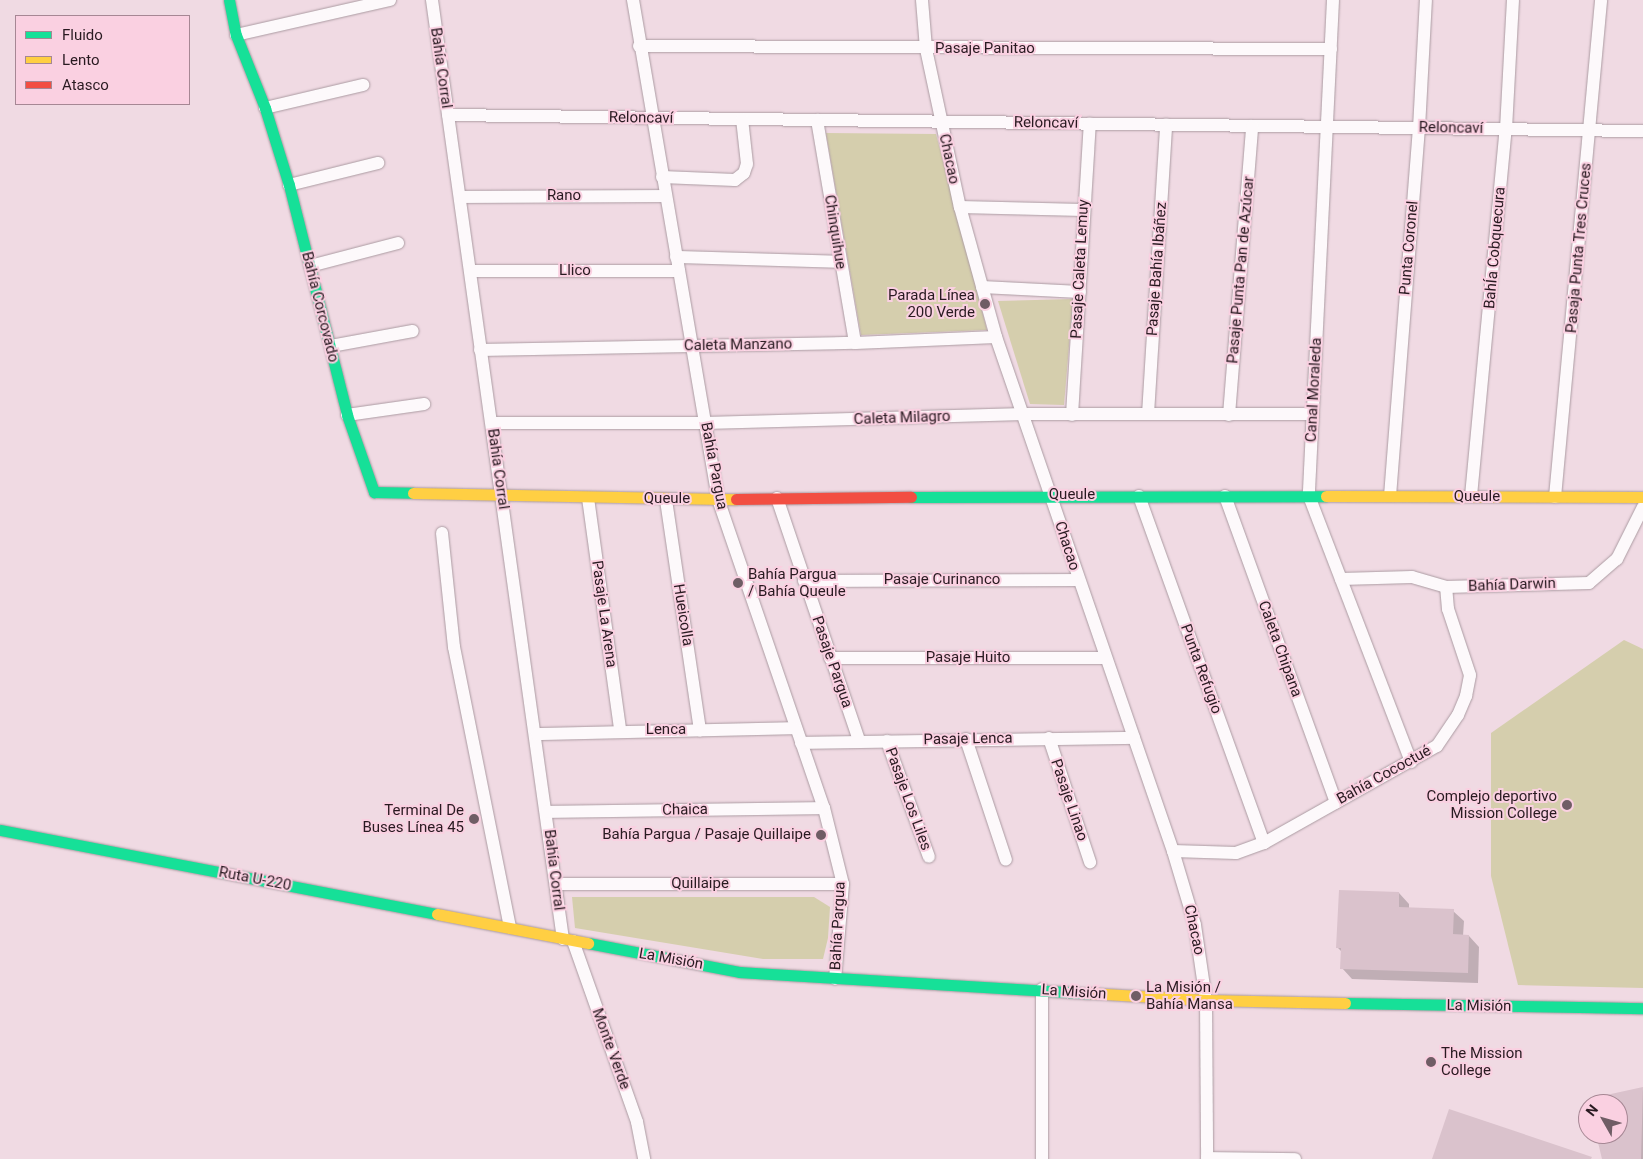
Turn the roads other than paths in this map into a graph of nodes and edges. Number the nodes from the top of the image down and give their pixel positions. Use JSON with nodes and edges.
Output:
{"nodes":[{"id":1,"x":229,"y":0,"type":"edge"},
{"id":2,"x":390,"y":0,"type":"edge"},
{"id":3,"x":432,"y":0,"type":"edge"},
{"id":4,"x":632,"y":0,"type":"edge"},
{"id":5,"x":922,"y":0,"type":"edge"},
{"id":6,"x":1333,"y":0,"type":"edge"},
{"id":7,"x":1426,"y":0,"type":"edge"},
{"id":8,"x":1513,"y":0,"type":"edge"},
{"id":9,"x":1601,"y":0,"type":"edge"},
{"id":10,"x":236,"y":35,"type":"junction"},
{"id":11,"x":639,"y":46,"type":"junction"},
{"id":12,"x":926,"y":49,"type":"junction"},
{"id":13,"x":1331,"y":49,"type":"junction"},
{"id":14,"x":363,"y":85,"type":"dead end"},
{"id":15,"x":265,"y":108,"type":"junction"},
{"id":16,"x":448,"y":115,"type":"junction"},
{"id":17,"x":652,"y":118,"type":"junction"},
{"id":18,"x":742,"y":119,"type":"junction"},
{"id":19,"x":817,"y":120,"type":"junction"},
{"id":20,"x":942,"y":122,"type":"junction"},
{"id":21,"x":1090,"y":124,"type":"junction"},
{"id":22,"x":1166,"y":125,"type":"junction"},
{"id":23,"x":1252,"y":126,"type":"junction"},
{"id":24,"x":1327,"y":127,"type":"junction"},
{"id":25,"x":1419,"y":128,"type":"junction"},
{"id":26,"x":1506,"y":129,"type":"junction"},
{"id":27,"x":1590,"y":130,"type":"junction"},
{"id":28,"x":1643,"y":131,"type":"edge"},
{"id":29,"x":378,"y":164,"type":"dead end"},
{"id":30,"x":662,"y":177,"type":"junction"},
{"id":31,"x":289,"y":185,"type":"junction"},
{"id":32,"x":461,"y":196,"type":"junction"},
{"id":33,"x":666,"y":196,"type":"junction"},
{"id":34,"x":960,"y":207,"type":"junction"},
{"id":35,"x":1083,"y":210,"type":"junction"},
{"id":36,"x":398,"y":243,"type":"dead end"},
{"id":37,"x":676,"y":257,"type":"junction"},
{"id":38,"x":840,"y":262,"type":"junction"},
{"id":39,"x":310,"y":266,"type":"junction"},
{"id":40,"x":471,"y":271,"type":"junction"},
{"id":41,"x":679,"y":271,"type":"junction"},
{"id":42,"x":982,"y":287,"type":"junction"},
{"id":43,"x":1080,"y":292,"type":"junction"},
{"id":44,"x":413,"y":331,"type":"dead end"},
{"id":45,"x":996,"y":337,"type":"junction"},
{"id":46,"x":855,"y":343,"type":"junction"},
{"id":47,"x":331,"y":346,"type":"junction"},
{"id":48,"x":692,"y":346,"type":"junction"},
{"id":49,"x":480,"y":350,"type":"junction"},
{"id":50,"x":424,"y":404,"type":"dead end"},
{"id":51,"x":1024,"y":414,"type":"junction"},
{"id":52,"x":1148,"y":414,"type":"junction"},
{"id":53,"x":1312,"y":414,"type":"junction"},
{"id":54,"x":347,"y":415,"type":"junction"},
{"id":55,"x":1072,"y":415,"type":"junction"},
{"id":56,"x":1229,"y":415,"type":"junction"},
{"id":57,"x":492,"y":423,"type":"junction"},
{"id":58,"x":705,"y":424,"type":"junction"},
{"id":59,"x":1050,"y":495,"type":"junction"},
{"id":60,"x":1139,"y":496,"type":"junction"},
{"id":61,"x":1225,"y":496,"type":"junction"},
{"id":62,"x":1309,"y":496,"type":"junction"},
{"id":63,"x":1390,"y":496,"type":"junction"},
{"id":64,"x":1472,"y":496,"type":"junction"},
{"id":65,"x":502,"y":497,"type":"junction"},
{"id":66,"x":1555,"y":497,"type":"junction"},
{"id":67,"x":1643,"y":497,"type":"edge"},
{"id":68,"x":588,"y":498,"type":"junction"},
{"id":69,"x":777,"y":498,"type":"junction"},
{"id":70,"x":718,"y":499,"type":"junction"},
{"id":71,"x":666,"y":500,"type":"junction"},
{"id":72,"x":1643,"y":507,"type":"edge"},
{"id":73,"x":442,"y":534,"type":"dead end"},
{"id":74,"x":1341,"y":579,"type":"junction"},
{"id":75,"x":1079,"y":580,"type":"junction"},
{"id":76,"x":804,"y":581,"type":"junction"},
{"id":77,"x":1446,"y":587,"type":"junction"},
{"id":78,"x":830,"y":658,"type":"junction"},
{"id":79,"x":1105,"y":658,"type":"junction"},
{"id":80,"x":795,"y":728,"type":"junction"},
{"id":81,"x":620,"y":730,"type":"junction"},
{"id":82,"x":700,"y":731,"type":"junction"},
{"id":83,"x":537,"y":734,"type":"junction"},
{"id":84,"x":1049,"y":738,"type":"junction"},
{"id":85,"x":1134,"y":738,"type":"junction"},
{"id":86,"x":966,"y":739,"type":"junction"},
{"id":87,"x":859,"y":740,"type":"junction"},
{"id":88,"x":887,"y":741,"type":"junction"},
{"id":89,"x":801,"y":743,"type":"junction"},
{"id":90,"x":1412,"y":762,"type":"junction"},
{"id":91,"x":1336,"y":802,"type":"junction"},
{"id":92,"x":824,"y":808,"type":"junction"},
{"id":93,"x":547,"y":812,"type":"junction"},
{"id":94,"x":0,"y":830,"type":"edge"},
{"id":95,"x":1264,"y":843,"type":"junction"},
{"id":96,"x":1173,"y":852,"type":"junction"},
{"id":97,"x":929,"y":857,"type":"dead end"},
{"id":98,"x":1006,"y":860,"type":"dead end"},
{"id":99,"x":1090,"y":862,"type":"dead end"},
{"id":100,"x":557,"y":884,"type":"junction"},
{"id":101,"x":843,"y":884,"type":"junction"},
{"id":102,"x":510,"y":927,"type":"junction"},
{"id":103,"x":568,"y":940,"type":"junction"},
{"id":104,"x":835,"y":979,"type":"junction"},
{"id":105,"x":1042,"y":990,"type":"junction"},
{"id":106,"x":1206,"y":1000,"type":"junction"},
{"id":107,"x":1643,"y":1008,"type":"edge"},
{"id":108,"x":1207,"y":1158,"type":"edge"},
{"id":109,"x":1228,"y":1158,"type":"edge"},
{"id":110,"x":644,"y":1159,"type":"edge"},
{"id":111,"x":1042,"y":1159,"type":"edge"},
{"id":112,"x":1295,"y":1159,"type":"edge"}],
"edges":[{"from":1,"to":10,"type":"street","name":"Bahía Corcovado"},
{"from":2,"to":10,"type":"street"},
{"from":3,"to":16,"type":"street","name":"Bahía Corral"},
{"from":4,"to":11,"type":"street","name":"Bahía Pargua"},
{"from":5,"to":12,"type":"street","name":"Chacao"},
{"from":6,"to":13,"type":"street","name":"Canal Moraleda"},
{"from":7,"to":25,"type":"street","name":"Punta Coronel"},
{"from":8,"to":26,"type":"street","name":"BahÍa Cobquecura"},
{"from":9,"to":27,"type":"street","name":"Pasaja Punta Tres Cruces"},
{"from":10,"to":15,"type":"street","name":"Bahía Corcovado"},
{"from":11,"to":12,"type":"street","name":"Pasaje Panitao"},
{"from":11,"to":17,"type":"street","name":"Bahía Pargua"},
{"from":12,"to":13,"type":"street","name":"Pasaje Panitao"},
{"from":12,"to":20,"type":"street","name":"Chacao"},
{"from":13,"to":24,"type":"street","name":"Canal Moraleda"},
{"from":14,"to":15,"type":"street"},
{"from":15,"to":31,"type":"street","name":"Bahía Corcovado"},
{"from":16,"to":17,"type":"street","name":"Reloncaví"},
{"from":16,"to":32,"type":"street","name":"Bahía Corral"},
{"from":17,"to":18,"type":"street","name":"Reloncaví"},
{"from":17,"to":30,"type":"street","name":"Bahía Pargua"},
{"from":18,"to":19,"type":"street","name":"Reloncaví"},
{"from":18,"to":30,"type":"street"},
{"from":19,"to":20,"type":"street","name":"Reloncaví"},
{"from":19,"to":38,"type":"street","name":"Chinquihue"},
{"from":20,"to":21,"type":"street","name":"Reloncaví"},
{"from":20,"to":34,"type":"street","name":"Chacao"},
{"from":21,"to":22,"type":"street","name":"Reloncaví"},
{"from":21,"to":35,"type":"street","name":"Pasaje Caleta Lemuy"},
{"from":22,"to":23,"type":"street","name":"Reloncaví"},
{"from":22,"to":52,"type":"street","name":"Pasaje Bahía Ibáñez"},
{"from":23,"to":24,"type":"street","name":"Reloncaví"},
{"from":23,"to":56,"type":"street","name":"Pasaje Punta Pan de Azúcar"},
{"from":24,"to":25,"type":"street","name":"Reloncaví"},
{"from":24,"to":53,"type":"street","name":"Canal Moraleda"},
{"from":25,"to":26,"type":"street","name":"Reloncaví"},
{"from":25,"to":63,"type":"street","name":"Punta Coronel"},
{"from":26,"to":27,"type":"street","name":"Reloncaví"},
{"from":26,"to":64,"type":"street","name":"BahÍa Cobquecura"},
{"from":27,"to":28,"type":"street","name":"Reloncaví"},
{"from":27,"to":66,"type":"street","name":"Pasaja Punta Tres Cruces"},
{"from":29,"to":31,"type":"street"},
{"from":30,"to":33,"type":"street","name":"Bahía Pargua"},
{"from":31,"to":39,"type":"street","name":"Bahía Corcovado"},
{"from":32,"to":33,"type":"street","name":"Rano"},
{"from":32,"to":40,"type":"street","name":"Bahía Corral"},
{"from":33,"to":37,"type":"street","name":"Bahía Pargua"},
{"from":34,"to":35,"type":"street"},
{"from":34,"to":42,"type":"street","name":"Chacao"},
{"from":35,"to":43,"type":"street","name":"Pasaje Caleta Lemuy"},
{"from":36,"to":39,"type":"street"},
{"from":37,"to":38,"type":"street"},
{"from":37,"to":41,"type":"street","name":"Bahía Pargua"},
{"from":38,"to":46,"type":"street","name":"Chinquihue"},
{"from":39,"to":47,"type":"street","name":"Bahía Corcovado"},
{"from":40,"to":41,"type":"street","name":"Llico"},
{"from":40,"to":49,"type":"street","name":"Bahía Corral"},
{"from":41,"to":48,"type":"street","name":"Bahía Pargua"},
{"from":42,"to":43,"type":"street"},
{"from":42,"to":45,"type":"street","name":"Chacao"},
{"from":43,"to":55,"type":"street","name":"Pasaje Caleta Lemuy"},
{"from":44,"to":47,"type":"street"},
{"from":45,"to":46,"type":"street","name":"Caleta Manzano"},
{"from":45,"to":51,"type":"street","name":"Chacao"},
{"from":46,"to":48,"type":"street","name":"Caleta Manzano"},
{"from":47,"to":54,"type":"street","name":"Bahía Corcovado"},
{"from":48,"to":49,"type":"street","name":"Caleta Manzano"},
{"from":48,"to":58,"type":"street","name":"Bahía Pargua"},
{"from":49,"to":57,"type":"street","name":"Bahía Corral"},
{"from":50,"to":54,"type":"street"},
{"from":51,"to":55,"type":"street","name":"Caleta Milagro"},
{"from":51,"to":58,"type":"street","name":"Caleta Milagro"},
{"from":51,"to":59,"type":"street","name":"Chacao"},
{"from":52,"to":55,"type":"street","name":"Caleta Milagro"},
{"from":52,"to":56,"type":"street","name":"Caleta Milagro"},
{"from":53,"to":56,"type":"street","name":"Caleta Milagro"},
{"from":53,"to":62,"type":"street","name":"Canal Moraleda"},
{"from":54,"to":65,"type":"street","name":"Bahía Corcovado"},
{"from":57,"to":58,"type":"street","name":"Caleta Milagro"},
{"from":57,"to":65,"type":"street","name":"Bahía Corral"},
{"from":58,"to":70,"type":"street","name":"Bahía Pargua"},
{"from":59,"to":60,"type":"street","name":"Queule"},
{"from":59,"to":69,"type":"street","name":"Queule"},
{"from":59,"to":75,"type":"street","name":"Chacao"},
{"from":60,"to":61,"type":"street","name":"Queule"},
{"from":60,"to":95,"type":"street","name":"Punta Refugio"},
{"from":61,"to":62,"type":"street","name":"Queule"},
{"from":61,"to":91,"type":"street","name":"Caleta Chipana"},
{"from":62,"to":63,"type":"street","name":"Queule"},
{"from":62,"to":74,"type":"street","name":"Canal Moraleda"},
{"from":63,"to":64,"type":"street","name":"Queule"},
{"from":64,"to":66,"type":"street","name":"Queule"},
{"from":65,"to":68,"type":"street","name":"Queule"},
{"from":65,"to":83,"type":"street","name":"Bahía Corral"},
{"from":66,"to":67,"type":"street","name":"Queule"},
{"from":68,"to":71,"type":"street","name":"Queule"},
{"from":68,"to":81,"type":"street","name":"Pasaje La Arena"},
{"from":69,"to":70,"type":"street","name":"Queule"},
{"from":69,"to":76,"type":"street","name":"Pasaje Pargua"},
{"from":70,"to":71,"type":"street","name":"Queule"},
{"from":70,"to":80,"type":"street","name":"Bahía Pargua"},
{"from":71,"to":82,"type":"street","name":"Hueicolla"},
{"from":72,"to":77,"type":"street","name":"Bahía Darwin"},
{"from":73,"to":102,"type":"street"},
{"from":74,"to":77,"type":"street","name":"Bahía Darwin"},
{"from":74,"to":90,"type":"street","name":"Canal Moraleda"},
{"from":75,"to":76,"type":"street","name":"Pasaje Curinanco"},
{"from":75,"to":79,"type":"street","name":"Chacao"},
{"from":76,"to":78,"type":"street","name":"Pasaje Pargua"},
{"from":77,"to":90,"type":"street","name":"Bahía Cococtué"},
{"from":78,"to":79,"type":"street","name":"Pasaje Huito"},
{"from":78,"to":87,"type":"street","name":"Pasaje Pargua"},
{"from":79,"to":85,"type":"street","name":"Chacao"},
{"from":80,"to":82,"type":"street","name":"Lenca"},
{"from":80,"to":89,"type":"street","name":"Bahía Pargua"},
{"from":81,"to":82,"type":"street","name":"Lenca"},
{"from":81,"to":83,"type":"street","name":"Lenca"},
{"from":83,"to":93,"type":"street","name":"Bahía Corral"},
{"from":84,"to":85,"type":"street","name":"Pasaje Lenca"},
{"from":84,"to":86,"type":"street","name":"Pasaje Lenca"},
{"from":84,"to":99,"type":"street","name":"Pasaje Linao"},
{"from":85,"to":96,"type":"street","name":"Chacao"},
{"from":86,"to":88,"type":"street","name":"Pasaje Lenca"},
{"from":86,"to":98,"type":"street"},
{"from":87,"to":88,"type":"street","name":"Pasaje Lenca"},
{"from":87,"to":89,"type":"street","name":"Pasaje Lenca"},
{"from":88,"to":97,"type":"street","name":"Pasaje Los Liles"},
{"from":89,"to":92,"type":"street","name":"Bahía Pargua"},
{"from":90,"to":91,"type":"street","name":"Bahía Cococtué"},
{"from":91,"to":95,"type":"street","name":"Bahía Cococtué"},
{"from":92,"to":93,"type":"street","name":"Chaica"},
{"from":92,"to":101,"type":"street","name":"Bahía Pargua"},
{"from":93,"to":100,"type":"street","name":"Bahía Corral"},
{"from":94,"to":102,"type":"street","name":"Ruta U-220"},
{"from":95,"to":96,"type":"street","name":"Bahía Cococtué"},
{"from":96,"to":106,"type":"street","name":"Chacao"},
{"from":100,"to":101,"type":"street","name":"Quillaipe"},
{"from":100,"to":103,"type":"street","name":"Bahía Corral"},
{"from":101,"to":104,"type":"street","name":"Bahía Pargua"},
{"from":102,"to":103,"type":"street","name":"La Misión"},
{"from":103,"to":104,"type":"street","name":"La Misión"},
{"from":103,"to":110,"type":"street","name":"Monte Verde"},
{"from":104,"to":105,"type":"street","name":"La Misión"},
{"from":105,"to":106,"type":"street","name":"La Misión"},
{"from":105,"to":111,"type":"street"},
{"from":106,"to":107,"type":"street","name":"La Misión"},
{"from":106,"to":108,"type":"street","name":"Chacao"},
{"from":108,"to":109,"type":"street"},
{"from":109,"to":112,"type":"street"}]}
